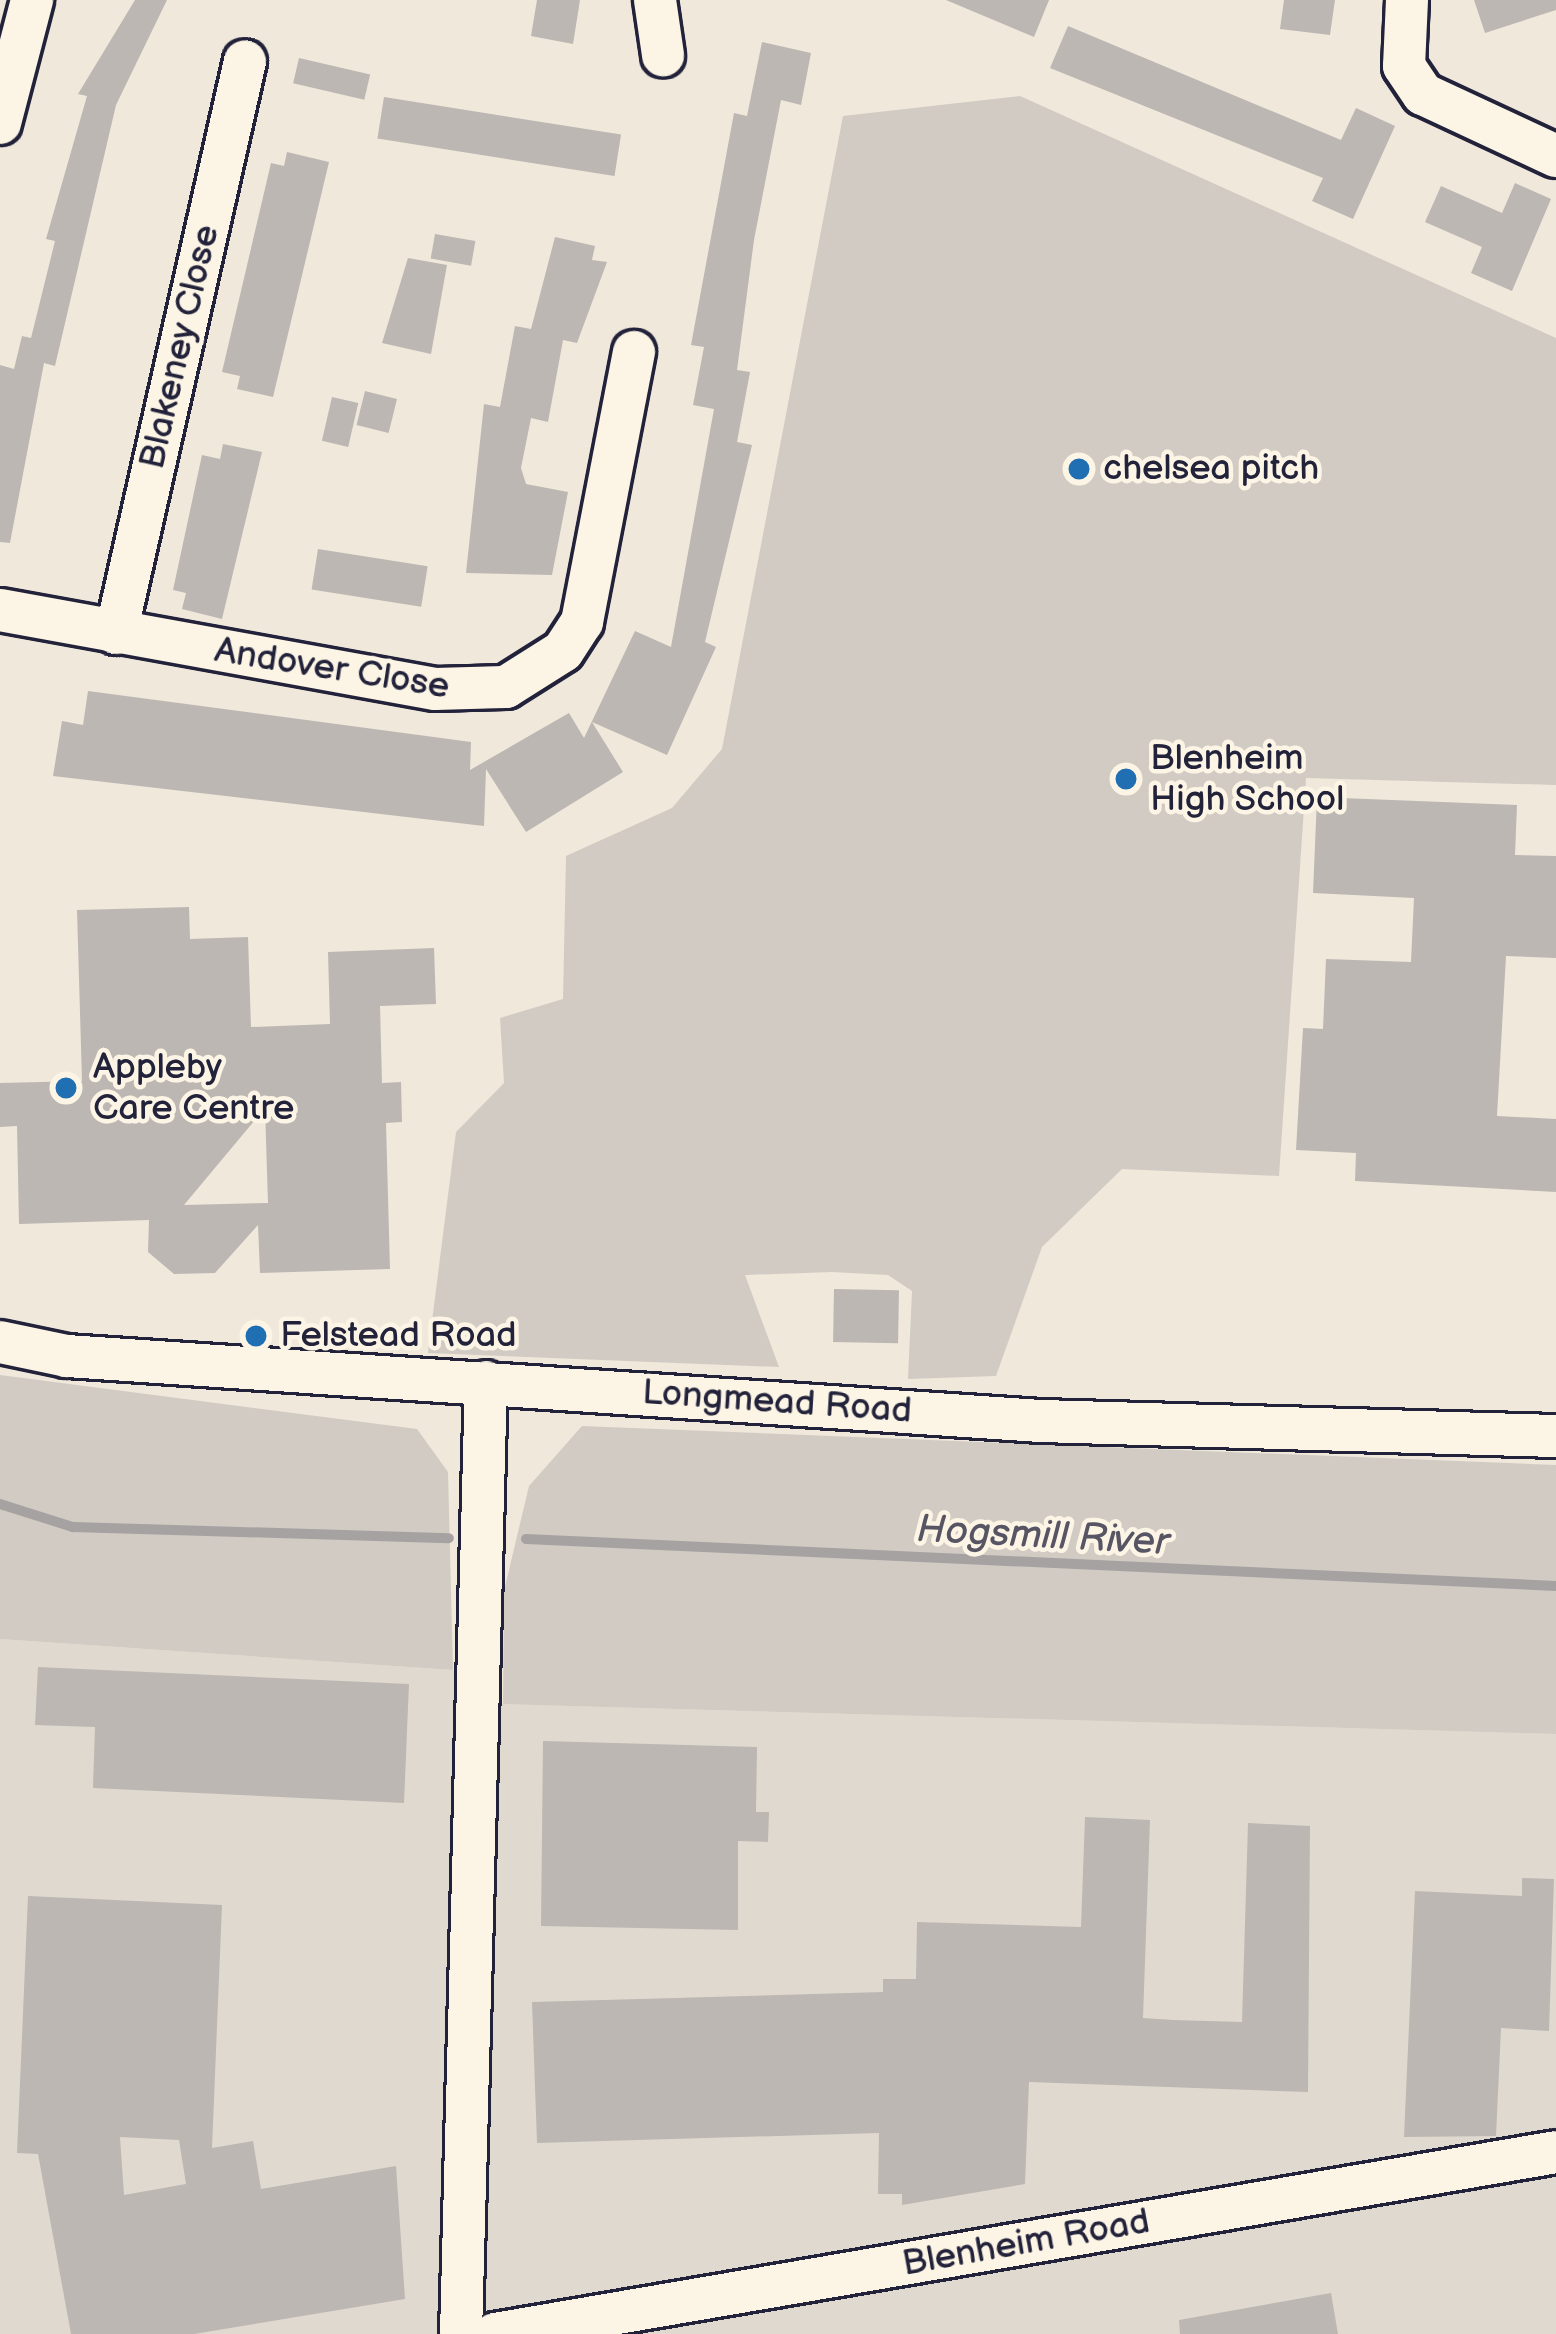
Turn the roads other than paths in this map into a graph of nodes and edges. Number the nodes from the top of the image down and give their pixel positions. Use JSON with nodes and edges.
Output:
{"nodes":[{"id":1,"x":32,"y":0,"type":"edge"},
{"id":2,"x":655,"y":0,"type":"edge"},
{"id":3,"x":1406,"y":0,"type":"edge"},
{"id":4,"x":663,"y":55,"type":"dead end"},
{"id":5,"x":245,"y":61,"type":"dead end"},
{"id":6,"x":0,"y":123,"type":"edge"},
{"id":7,"x":1556,"y":156,"type":"edge"},
{"id":8,"x":634,"y":352,"type":"dead end"},
{"id":9,"x":0,"y":610,"type":"edge"},
{"id":10,"x":116,"y":632,"type":"junction"},
{"id":11,"x":0,"y":1342,"type":"edge"},
{"id":12,"x":486,"y":1382,"type":"junction"},
{"id":13,"x":1556,"y":1436,"type":"edge"},
{"id":14,"x":1556,"y":2152,"type":"edge"},
{"id":15,"x":460,"y":2334,"type":"edge"},
{"id":16,"x":495,"y":2334,"type":"edge"}],
"edges":[{"from":1,"to":6,"type":"street"},
{"from":2,"to":4,"type":"street"},
{"from":3,"to":7,"type":"street"},
{"from":5,"to":10,"type":"street","name":"Blakeney Close"},
{"from":8,"to":10,"type":"street","name":"Andover Close"},
{"from":9,"to":10,"type":"street","name":"Andover Close"},
{"from":11,"to":12,"type":"street","name":"Longmead Road"},
{"from":12,"to":13,"type":"street","name":"Longmead Road"},
{"from":12,"to":15,"type":"street"},
{"from":14,"to":16,"type":"street","name":"Blenheim Road"}]}
